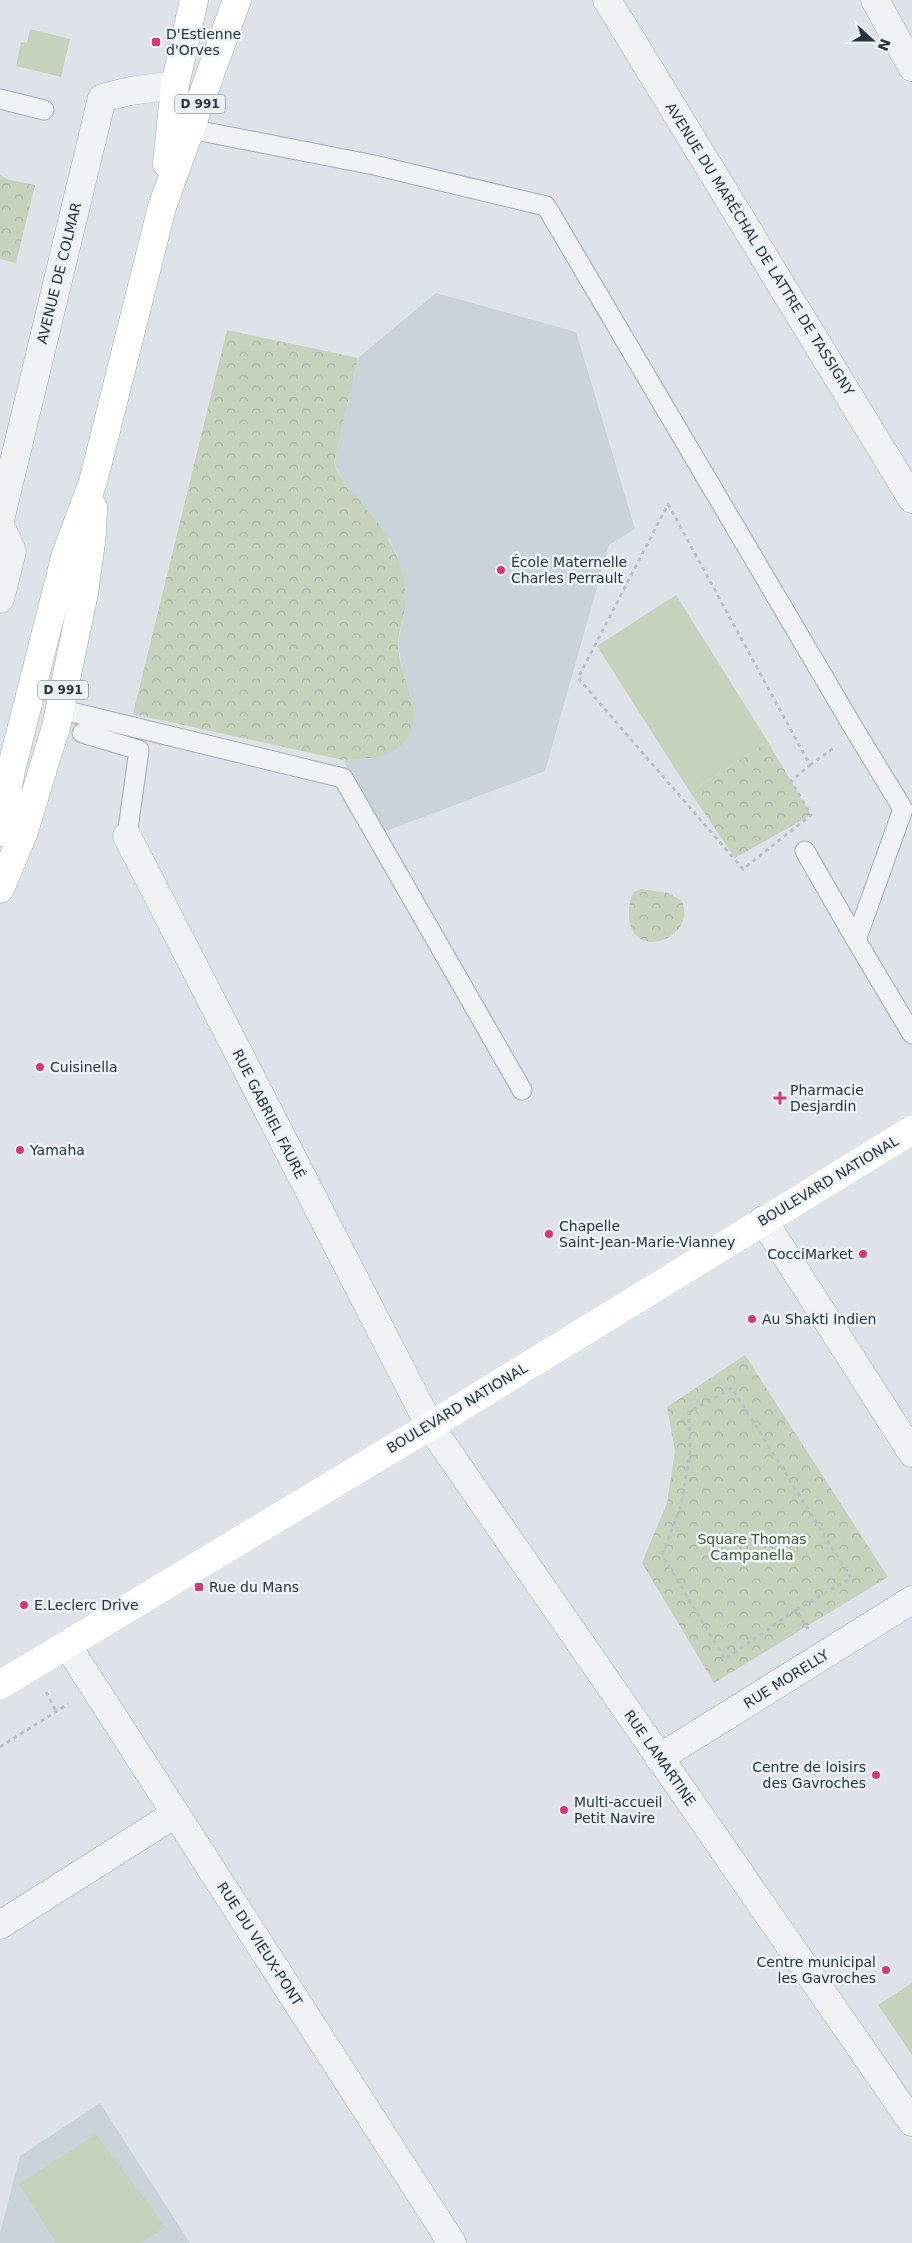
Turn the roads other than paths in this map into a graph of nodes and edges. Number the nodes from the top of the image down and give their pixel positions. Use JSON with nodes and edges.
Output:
{"nodes":[{"id":1,"x":194,"y":0,"type":"edge"},
{"id":2,"x":237,"y":0,"type":"edge"},
{"id":3,"x":607,"y":0,"type":"edge"},
{"id":4,"x":876,"y":0,"type":"edge"},
{"id":5,"x":912,"y":68,"type":"edge"},
{"id":6,"x":175,"y":84,"type":"junction"},
{"id":7,"x":0,"y":99,"type":"edge"},
{"id":8,"x":44,"y":110,"type":"dead end"},
{"id":9,"x":190,"y":129,"type":"junction"},
{"id":10,"x":162,"y":208,"type":"junction"},
{"id":11,"x":93,"y":482,"type":"junction"},
{"id":12,"x":912,"y":499,"type":"edge"},
{"id":13,"x":0,"y":520,"type":"edge"},
{"id":14,"x":0,"y":525,"type":"edge"},
{"id":15,"x":0,"y":599,"type":"edge"},
{"id":16,"x":60,"y":708,"type":"junction"},
{"id":17,"x":82,"y":733,"type":"dead end"},
{"id":18,"x":6,"y":771,"type":"edge"},
{"id":19,"x":0,"y":832,"type":"edge"},
{"id":20,"x":127,"y":836,"type":"joint"},
{"id":21,"x":805,"y":851,"type":"dead end"},
{"id":22,"x":0,"y":890,"type":"edge"},
{"id":23,"x":856,"y":940,"type":"junction"},
{"id":24,"x":912,"y":1034,"type":"edge"},
{"id":25,"x":522,"y":1090,"type":"dead end"},
{"id":26,"x":912,"y":1130,"type":"edge"},
{"id":27,"x":763,"y":1220,"type":"junction"},
{"id":28,"x":412,"y":1391,"type":"joint"},
{"id":29,"x":430,"y":1426,"type":"junction"},
{"id":30,"x":912,"y":1453,"type":"edge"},
{"id":31,"x":912,"y":1600,"type":"edge"},
{"id":32,"x":67,"y":1645,"type":"junction"},
{"id":33,"x":0,"y":1684,"type":"edge"},
{"id":34,"x":659,"y":1758,"type":"junction"},
{"id":35,"x":175,"y":1814,"type":"junction"},
{"id":36,"x":0,"y":1925,"type":"edge"},
{"id":37,"x":912,"y":2122,"type":"edge"},
{"id":38,"x":452,"y":2243,"type":"edge"}],
"edges":[{"from":1,"to":6,"type":"main road","number":"D 991"},
{"from":2,"to":9,"type":"main road","number":"D 991"},
{"from":3,"to":12,"type":"street","name":"AVENUE DU MARÉCHAL DE LATTRE DE TASSIGNY"},
{"from":4,"to":5,"type":"street"},
{"from":6,"to":10,"type":"main road","number":"D 991"},
{"from":6,"to":13,"type":"street","name":"AVENUE DE COLMAR"},
{"from":7,"to":8,"type":"lane"},
{"from":9,"to":10,"type":"main road","number":"D 991"},
{"from":9,"to":23,"type":"lane"},
{"from":10,"to":11,"type":"main road","number":"D 991"},
{"from":11,"to":16,"type":"main road","number":"D 991"},
{"from":11,"to":18,"type":"main road","number":"D 991"},
{"from":14,"to":15,"type":"street"},
{"from":16,"to":22,"type":"main road","number":"D 991"},
{"from":16,"to":25,"type":"lane"},
{"from":17,"to":20,"type":"lane"},
{"from":18,"to":19,"type":"main road","number":"D 991"},
{"from":20,"to":28,"type":"street","name":"RUE GABRIEL FAURÉ"},
{"from":21,"to":23,"type":"lane"},
{"from":23,"to":24,"type":"lane"},
{"from":26,"to":27,"type":"main road","name":"BOULEVARD NATIONAL"},
{"from":27,"to":29,"type":"main road","name":"BOULEVARD NATIONAL"},
{"from":27,"to":30,"type":"street"},
{"from":28,"to":29,"type":"street","name":"RUE LAMARTINE"},
{"from":29,"to":32,"type":"main road","name":"BOULEVARD NATIONAL"},
{"from":29,"to":34,"type":"street","name":"RUE LAMARTINE"},
{"from":31,"to":34,"type":"street","name":"RUE MORELLY"},
{"from":32,"to":33,"type":"main road","name":"BOULEVARD NATIONAL"},
{"from":32,"to":35,"type":"street","name":"RUE DU VIEUX-PONT"},
{"from":34,"to":37,"type":"street","name":"RUE LAMARTINE"},
{"from":35,"to":36,"type":"street"},
{"from":35,"to":38,"type":"street","name":"RUE DU VIEUX-PONT"}]}
